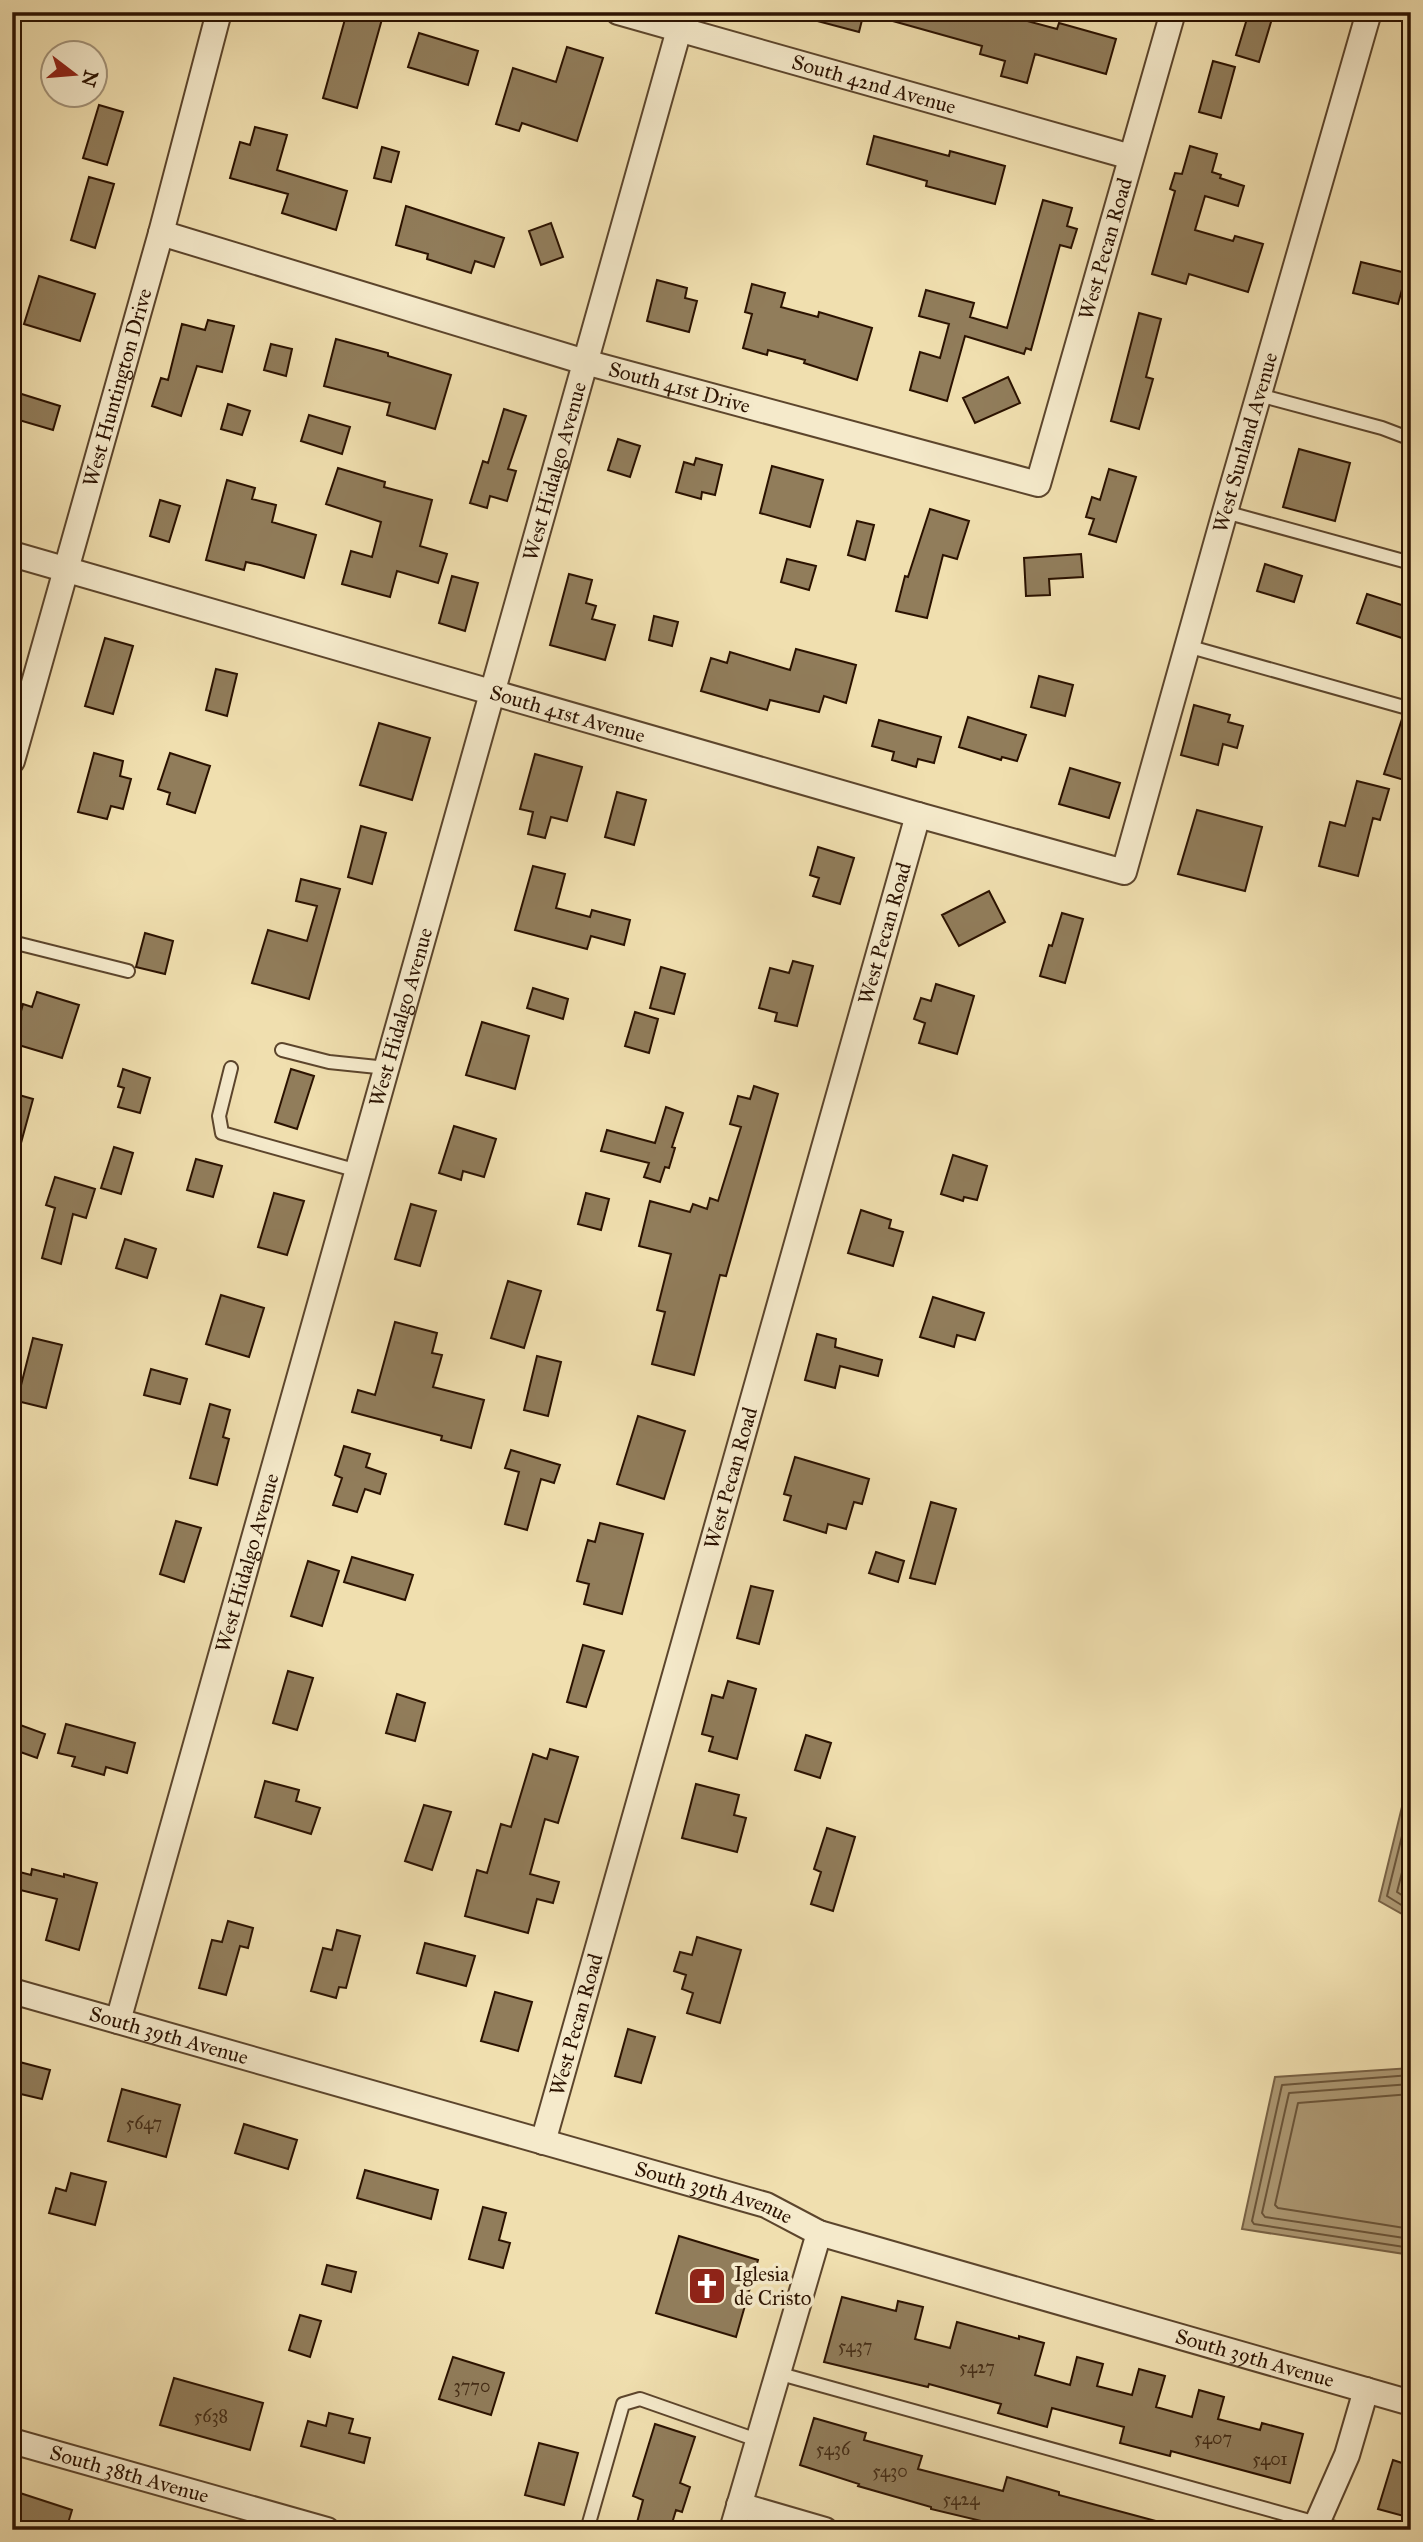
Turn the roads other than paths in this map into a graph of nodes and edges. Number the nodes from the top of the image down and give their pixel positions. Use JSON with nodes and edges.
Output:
{"nodes":[{"id":1,"x":219,"y":12,"type":"edge"},
{"id":2,"x":618,"y":12,"type":"edge"},
{"id":3,"x":1173,"y":12,"type":"edge"},
{"id":4,"x":1369,"y":12,"type":"edge"},
{"id":5,"x":682,"y":21,"type":"edge"},
{"id":6,"x":1131,"y":157,"type":"junction"},
{"id":7,"x":161,"y":233,"type":"junction"},
{"id":8,"x":585,"y":362,"type":"junction"},
{"id":9,"x":1259,"y":395,"type":"junction"},
{"id":10,"x":1411,"y":439,"type":"edge"},
{"id":11,"x":1038,"y":484,"type":"joint"},
{"id":12,"x":1225,"y":512,"type":"junction"},
{"id":13,"x":12,"y":554,"type":"edge"},
{"id":14,"x":1411,"y":563,"type":"edge"},
{"id":15,"x":65,"y":570,"type":"junction"},
{"id":16,"x":1187,"y":646,"type":"junction"},
{"id":17,"x":494,"y":692,"type":"junction"},
{"id":18,"x":1411,"y":709,"type":"edge"},
{"id":19,"x":12,"y":761,"type":"edge"},
{"id":20,"x":918,"y":816,"type":"junction"},
{"id":21,"x":1124,"y":872,"type":"joint"},
{"id":22,"x":12,"y":942,"type":"edge"},
{"id":23,"x":128,"y":971,"type":"dead end"},
{"id":24,"x":282,"y":1050,"type":"dead end"},
{"id":25,"x":231,"y":1068,"type":"dead end"},
{"id":26,"x":387,"y":1068,"type":"junction"},
{"id":27,"x":358,"y":1171,"type":"junction"},
{"id":28,"x":12,"y":1991,"type":"edge"},
{"id":29,"x":118,"y":2021,"type":"junction"},
{"id":30,"x":543,"y":2142,"type":"junction"},
{"id":31,"x":819,"y":2233,"type":"junction"},
{"id":32,"x":776,"y":2372,"type":"junction"},
{"id":33,"x":1366,"y":2390,"type":"junction"},
{"id":34,"x":1411,"y":2403,"type":"edge"},
{"id":35,"x":757,"y":2440,"type":"junction"},
{"id":36,"x":12,"y":2441,"type":"edge"},
{"id":37,"x":739,"y":2505,"type":"junction"},
{"id":38,"x":1316,"y":2526,"type":"edge"},
{"id":39,"x":327,"y":2530,"type":"edge"},
{"id":40,"x":587,"y":2530,"type":"edge"},
{"id":41,"x":732,"y":2530,"type":"edge"},
{"id":42,"x":825,"y":2530,"type":"edge"},
{"id":43,"x":1342,"y":2530,"type":"edge"}],
"edges":[{"from":1,"to":7,"type":"street","name":"West Huntington Drive"},
{"from":2,"to":5,"type":"street","name":"South 42nd Avenue"},
{"from":3,"to":6,"type":"street","name":"West Pecan Road"},
{"from":4,"to":9,"type":"street","name":"West Sunland Avenue"},
{"from":5,"to":6,"type":"street","name":"South 42nd Avenue"},
{"from":5,"to":8,"type":"street","name":"West Hidalgo Avenue"},
{"from":6,"to":11,"type":"street","name":"West Pecan Road"},
{"from":7,"to":8,"type":"street","name":"South 41st Drive"},
{"from":7,"to":15,"type":"street","name":"West Huntington Drive"},
{"from":8,"to":11,"type":"street","name":"South 41st Drive"},
{"from":8,"to":17,"type":"street","name":"West Hidalgo Avenue"},
{"from":9,"to":10,"type":"lane"},
{"from":9,"to":12,"type":"street","name":"West Sunland Avenue"},
{"from":12,"to":14,"type":"lane"},
{"from":12,"to":16,"type":"street","name":"West Sunland Avenue"},
{"from":13,"to":15,"type":"street","name":"South 41st Avenue"},
{"from":15,"to":17,"type":"street","name":"South 41st Avenue"},
{"from":15,"to":19,"type":"street","name":"West Huntington Drive"},
{"from":16,"to":18,"type":"lane"},
{"from":16,"to":21,"type":"street","name":"West Sunland Avenue"},
{"from":17,"to":20,"type":"street","name":"South 41st Avenue"},
{"from":17,"to":26,"type":"street","name":"West Hidalgo Avenue"},
{"from":20,"to":21,"type":"street","name":"South 41st Avenue"},
{"from":20,"to":30,"type":"street","name":"West Pecan Road"},
{"from":22,"to":23,"type":"lane"},
{"from":24,"to":26,"type":"lane"},
{"from":25,"to":27,"type":"lane"},
{"from":26,"to":27,"type":"street","name":"West Hidalgo Avenue"},
{"from":27,"to":29,"type":"street","name":"West Hidalgo Avenue"},
{"from":28,"to":29,"type":"street","name":"South 39th Avenue"},
{"from":29,"to":30,"type":"street","name":"South 39th Avenue"},
{"from":30,"to":31,"type":"street","name":"South 39th Avenue"},
{"from":31,"to":32,"type":"street"},
{"from":31,"to":33,"type":"street","name":"South 39th Avenue"},
{"from":32,"to":35,"type":"street"},
{"from":32,"to":38,"type":"lane"},
{"from":33,"to":34,"type":"street","name":"South 39th Avenue"},
{"from":33,"to":38,"type":"street"},
{"from":35,"to":37,"type":"street"},
{"from":35,"to":40,"type":"lane"},
{"from":36,"to":39,"type":"street","name":"South 38th Avenue"},
{"from":37,"to":41,"type":"street"},
{"from":37,"to":42,"type":"street"},
{"from":38,"to":43,"type":"lane"}]}
